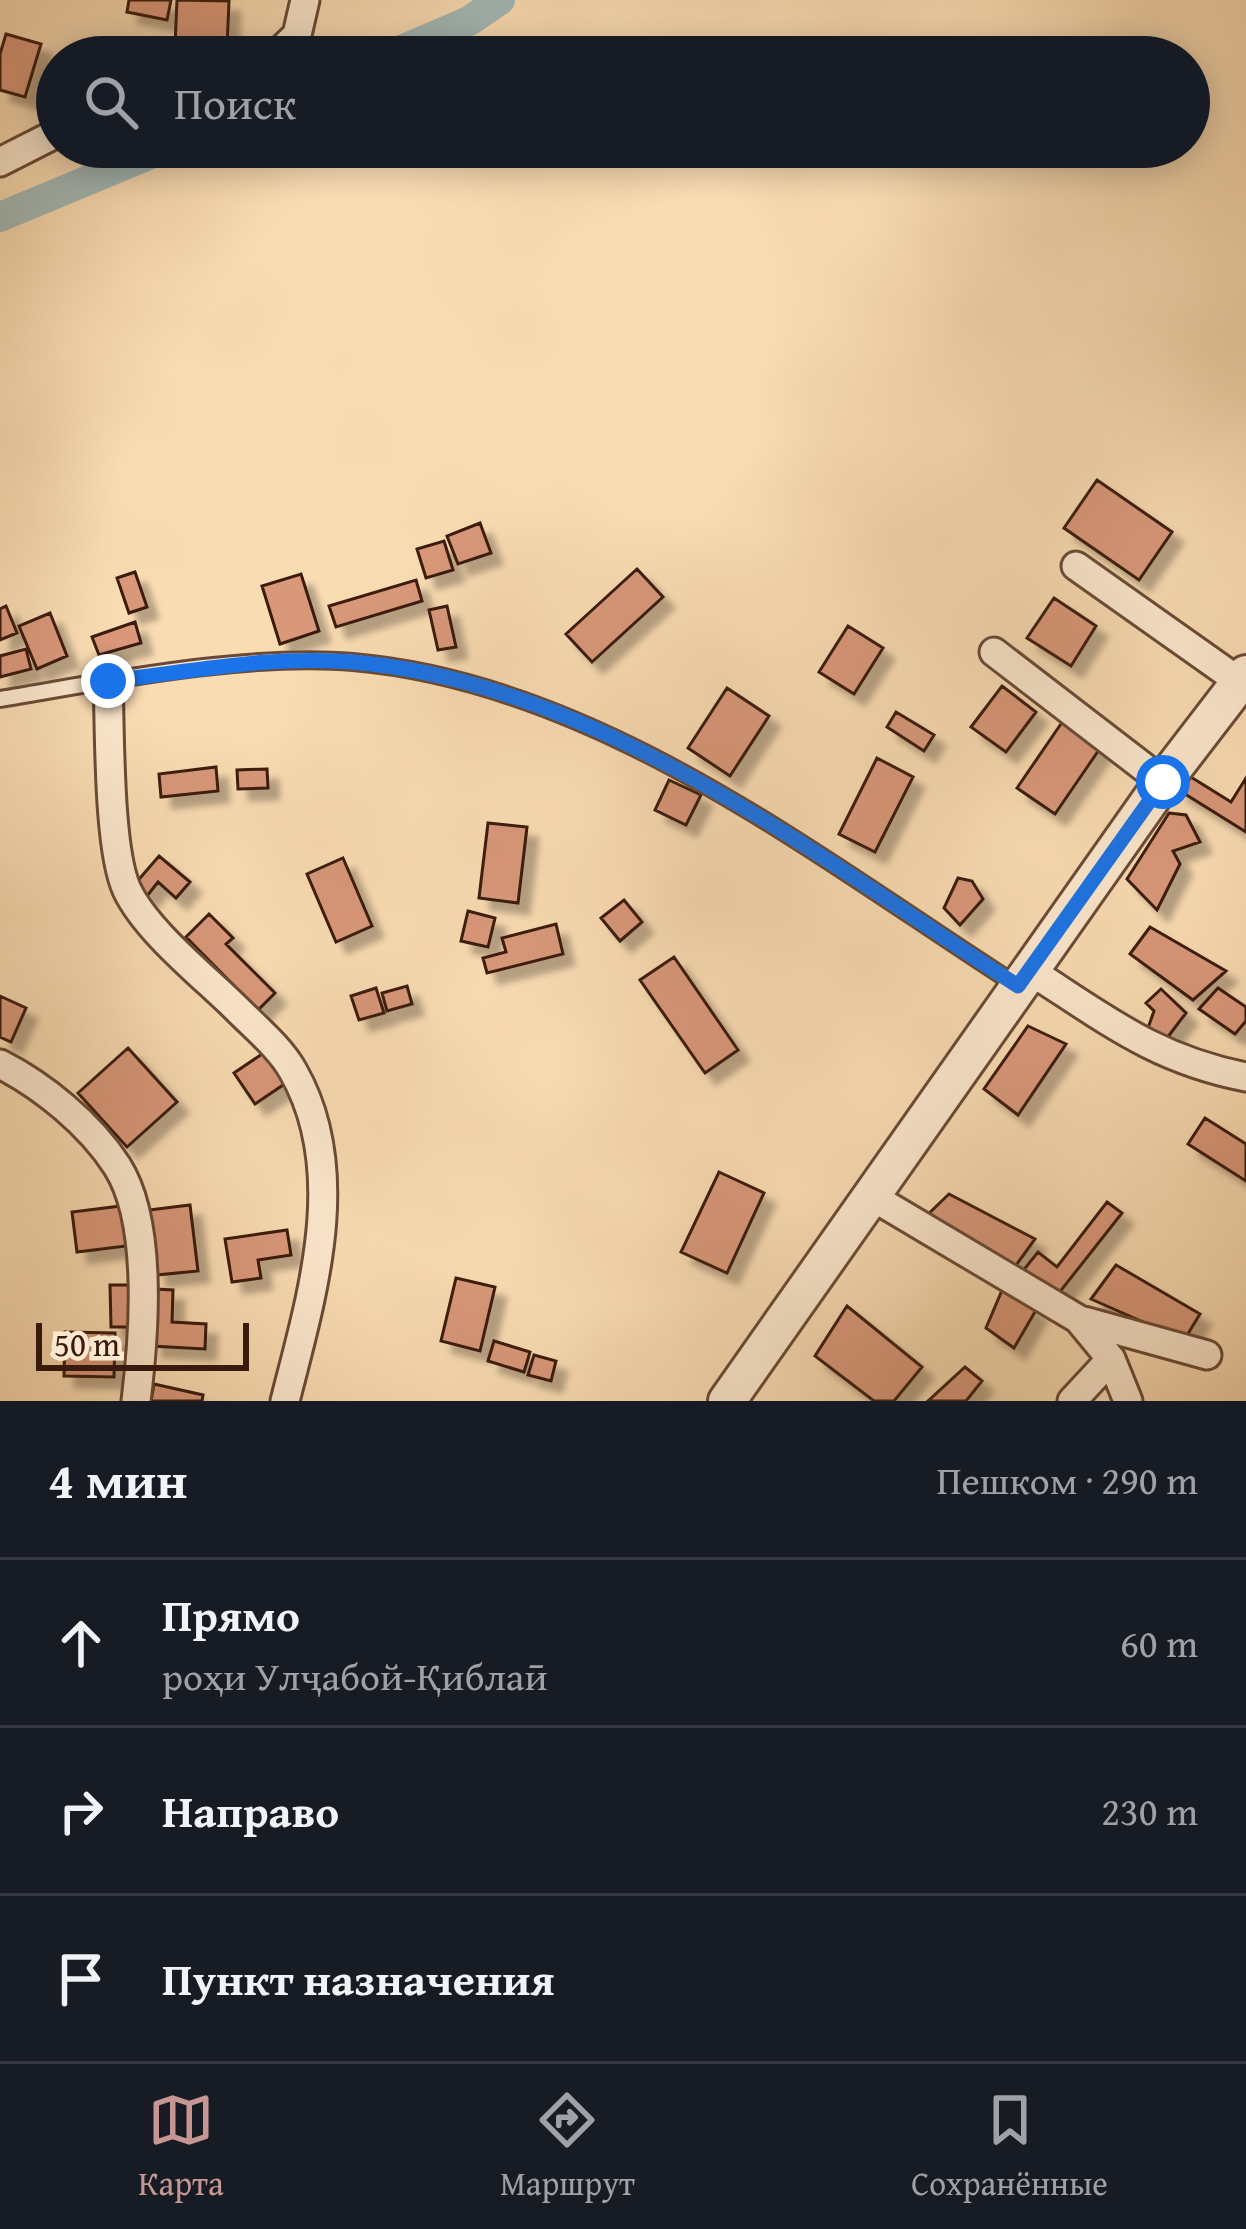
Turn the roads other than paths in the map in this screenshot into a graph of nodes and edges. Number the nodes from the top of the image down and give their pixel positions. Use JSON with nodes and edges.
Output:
{"nodes":[{"id":1,"x":305,"y":0,"type":"edge"},
{"id":2,"x":296,"y":36,"type":"edge"},
{"id":3,"x":36,"y":144,"type":"edge"},
{"id":4,"x":0,"y":162,"type":"edge"},
{"id":5,"x":1076,"y":566,"type":"dead end"},
{"id":6,"x":994,"y":652,"type":"dead end"},
{"id":7,"x":1243,"y":678,"type":"edge"},
{"id":8,"x":108,"y":681,"type":"junction"},
{"id":9,"x":0,"y":699,"type":"edge"},
{"id":10,"x":1163,"y":782,"type":"junction"},
{"id":11,"x":1023,"y":978,"type":"junction"},
{"id":12,"x":0,"y":1064,"type":"edge"},
{"id":13,"x":1246,"y":1077,"type":"edge"},
{"id":14,"x":871,"y":1196,"type":"junction"},
{"id":15,"x":1078,"y":1319,"type":"junction"},
{"id":16,"x":1207,"y":1355,"type":"dead end"},
{"id":17,"x":1111,"y":1359,"type":"junction"},
{"id":18,"x":136,"y":1401,"type":"edge"},
{"id":19,"x":285,"y":1401,"type":"edge"},
{"id":20,"x":727,"y":1401,"type":"edge"},
{"id":21,"x":1072,"y":1401,"type":"edge"},
{"id":22,"x":1128,"y":1401,"type":"edge"}],
"edges":[{"from":1,"to":2,"type":"street"},
{"from":3,"to":4,"type":"street"},
{"from":5,"to":7,"type":"street"},
{"from":6,"to":10,"type":"street"},
{"from":7,"to":10,"type":"street"},
{"from":8,"to":9,"type":"lane"},
{"from":8,"to":11,"type":"lane"},
{"from":8,"to":19,"type":"street"},
{"from":10,"to":11,"type":"street"},
{"from":11,"to":13,"type":"street"},
{"from":11,"to":14,"type":"street"},
{"from":12,"to":18,"type":"street"},
{"from":14,"to":15,"type":"street"},
{"from":14,"to":20,"type":"street"},
{"from":15,"to":16,"type":"street"},
{"from":15,"to":17,"type":"street"},
{"from":17,"to":21,"type":"street"},
{"from":17,"to":22,"type":"street"}]}
